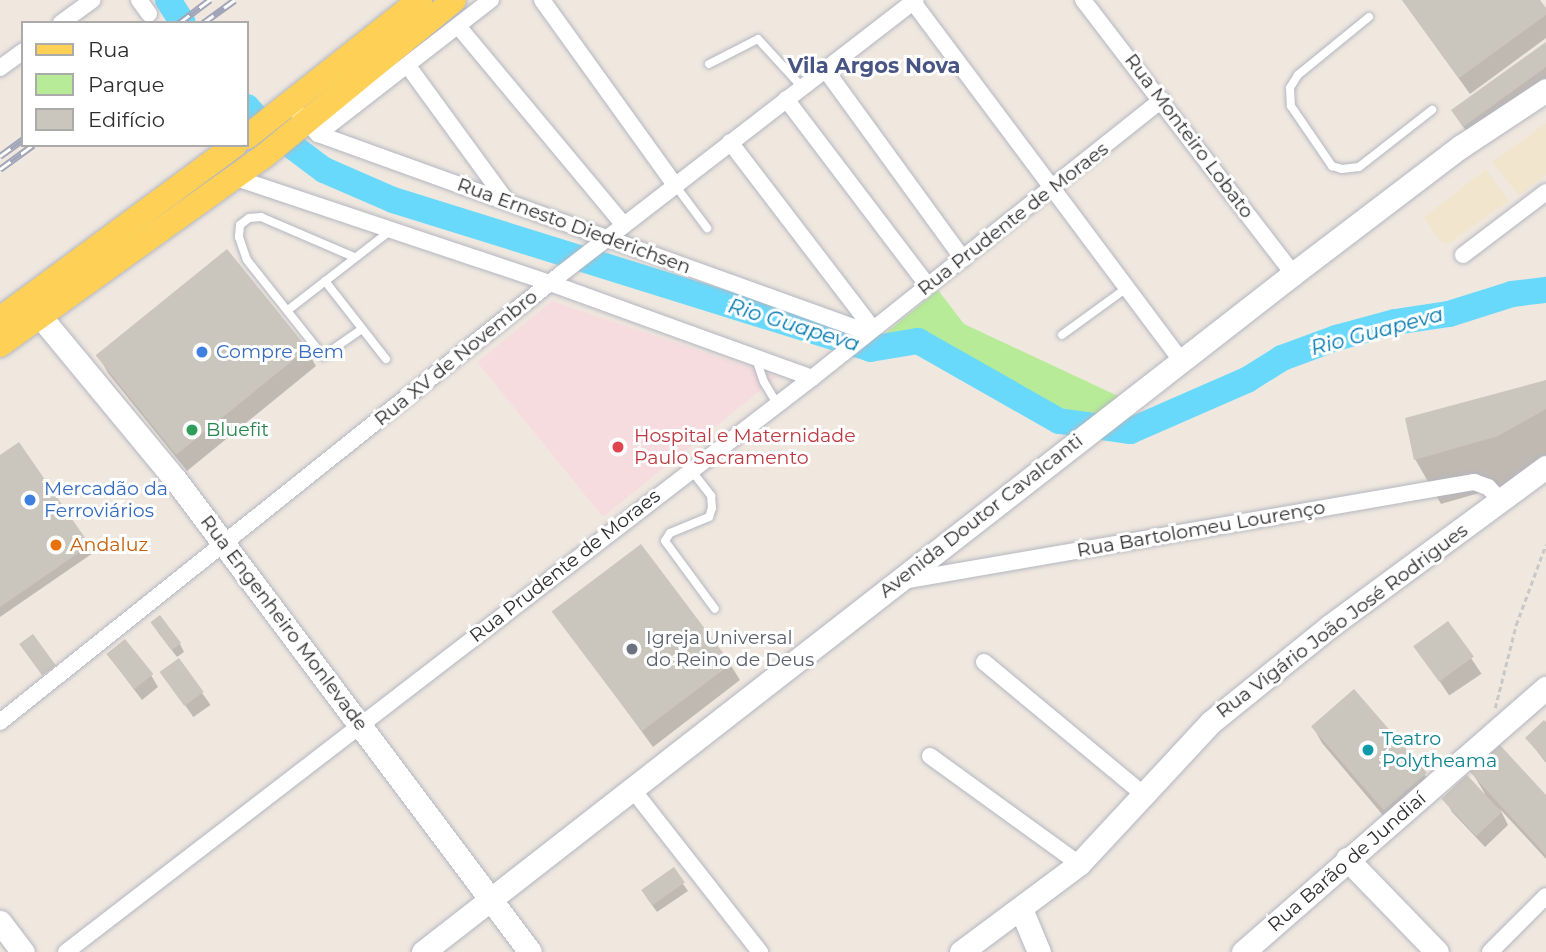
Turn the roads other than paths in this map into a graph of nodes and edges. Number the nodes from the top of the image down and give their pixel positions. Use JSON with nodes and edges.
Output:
{"nodes":[{"id":1,"x":93,"y":0,"type":"edge"},
{"id":2,"x":139,"y":0,"type":"edge"},
{"id":3,"x":420,"y":0,"type":"edge"},
{"id":4,"x":454,"y":0,"type":"edge"},
{"id":5,"x":491,"y":0,"type":"edge"},
{"id":6,"x":542,"y":0,"type":"edge"},
{"id":7,"x":1083,"y":0,"type":"edge"},
{"id":8,"x":914,"y":1,"type":"edge"},
{"id":9,"x":149,"y":14,"type":"dead end"},
{"id":10,"x":1369,"y":18,"type":"dead end"},
{"id":11,"x":64,"y":21,"type":"edge"},
{"id":12,"x":458,"y":26,"type":"junction"},
{"id":13,"x":21,"y":52,"type":"edge"},
{"id":14,"x":709,"y":64,"type":"dead end"},
{"id":15,"x":408,"y":66,"type":"junction"},
{"id":16,"x":0,"y":68,"type":"edge"},
{"id":17,"x":825,"y":69,"type":"junction"},
{"id":18,"x":802,"y":87,"type":"junction"},
{"id":19,"x":1546,"y":90,"type":"edge"},
{"id":20,"x":786,"y":99,"type":"junction"},
{"id":21,"x":1162,"y":100,"type":"junction"},
{"id":22,"x":1432,"y":110,"type":"dead end"},
{"id":23,"x":299,"y":120,"type":"junction"},
{"id":24,"x":248,"y":137,"type":"edge"},
{"id":25,"x":730,"y":142,"type":"junction"},
{"id":26,"x":233,"y":147,"type":"edge"},
{"id":27,"x":233,"y":177,"type":"junction"},
{"id":28,"x":675,"y":185,"type":"junction"},
{"id":29,"x":1053,"y":187,"type":"junction"},
{"id":30,"x":1546,"y":192,"type":"edge"},
{"id":31,"x":505,"y":199,"type":"junction"},
{"id":32,"x":624,"y":225,"type":"junction"},
{"id":33,"x":706,"y":228,"type":"dead end"},
{"id":34,"x":390,"y":230,"type":"junction"},
{"id":35,"x":602,"y":242,"type":"junction"},
{"id":36,"x":1463,"y":255,"type":"dead end"},
{"id":37,"x":354,"y":257,"type":"junction"},
{"id":38,"x":963,"y":259,"type":"junction"},
{"id":39,"x":1293,"y":274,"type":"junction"},
{"id":40,"x":556,"y":279,"type":"junction"},
{"id":41,"x":325,"y":281,"type":"junction"},
{"id":42,"x":928,"y":286,"type":"junction"},
{"id":43,"x":1125,"y":289,"type":"junction"},
{"id":44,"x":34,"y":309,"type":"junction"},
{"id":45,"x":288,"y":310,"type":"junction"},
{"id":46,"x":0,"y":320,"type":"edge"},
{"id":47,"x":362,"y":329,"type":"junction"},
{"id":48,"x":866,"y":334,"type":"junction"},
{"id":49,"x":1062,"y":335,"type":"dead end"},
{"id":50,"x":0,"y":345,"type":"edge"},
{"id":51,"x":756,"y":357,"type":"junction"},
{"id":52,"x":386,"y":359,"type":"dead end"},
{"id":53,"x":1181,"y":360,"type":"junction"},
{"id":54,"x":812,"y":377,"type":"junction"},
{"id":55,"x":777,"y":404,"type":"junction"},
{"id":56,"x":1546,"y":467,"type":"edge"},
{"id":57,"x":691,"y":470,"type":"junction"},
{"id":58,"x":1546,"y":476,"type":"edge"},
{"id":59,"x":1520,"y":487,"type":"junction"},
{"id":60,"x":1500,"y":500,"type":"junction"},
{"id":61,"x":224,"y":544,"type":"junction"},
{"id":62,"x":896,"y":582,"type":"junction"},
{"id":63,"x":715,"y":609,"type":"dead end"},
{"id":64,"x":984,"y":662,"type":"dead end"},
{"id":65,"x":1546,"y":688,"type":"edge"},
{"id":66,"x":0,"y":722,"type":"edge"},
{"id":67,"x":360,"y":724,"type":"junction"},
{"id":68,"x":929,"y":756,"type":"dead end"},
{"id":69,"x":633,"y":790,"type":"junction"},
{"id":70,"x":1144,"y":796,"type":"junction"},
{"id":71,"x":1347,"y":859,"type":"junction"},
{"id":72,"x":1079,"y":864,"type":"junction"},
{"id":73,"x":1546,"y":896,"type":"edge"},
{"id":74,"x":492,"y":901,"type":"junction"},
{"id":75,"x":1021,"y":909,"type":"junction"},
{"id":76,"x":0,"y":922,"type":"edge"},
{"id":77,"x":23,"y":952,"type":"edge"},
{"id":78,"x":66,"y":952,"type":"edge"},
{"id":79,"x":423,"y":952,"type":"edge"},
{"id":80,"x":530,"y":952,"type":"edge"},
{"id":81,"x":760,"y":952,"type":"edge"},
{"id":82,"x":961,"y":952,"type":"edge"},
{"id":83,"x":1039,"y":952,"type":"edge"},
{"id":84,"x":1243,"y":952,"type":"edge"},
{"id":85,"x":1437,"y":952,"type":"edge"},
{"id":86,"x":1490,"y":952,"type":"edge"}],
"edges":[{"from":1,"to":11,"type":"street"},
{"from":2,"to":9,"type":"street"},
{"from":3,"to":23,"type":"main road"},
{"from":4,"to":23,"type":"main road"},
{"from":5,"to":12,"type":"street"},
{"from":6,"to":28,"type":"street"},
{"from":7,"to":21,"type":"street","name":"Rua Monteiro Lobato"},
{"from":8,"to":17,"type":"street","name":"Rua XV de Novembro"},
{"from":8,"to":29,"type":"street"},
{"from":10,"to":22,"type":"lane"},
{"from":12,"to":15,"type":"street"},
{"from":12,"to":32,"type":"street"},
{"from":13,"to":16,"type":"street"},
{"from":14,"to":18,"type":"lane"},
{"from":15,"to":23,"type":"street"},
{"from":15,"to":31,"type":"street"},
{"from":17,"to":18,"type":"street","name":"Rua XV de Novembro"},
{"from":17,"to":38,"type":"street"},
{"from":18,"to":20,"type":"street","name":"Rua XV de Novembro"},
{"from":19,"to":39,"type":"main road","name":"Avenida Doutor Cavalcanti"},
{"from":20,"to":25,"type":"street","name":"Rua XV de Novembro"},
{"from":20,"to":42,"type":"street"},
{"from":21,"to":29,"type":"street","name":"Rua Prudente de Moraes"},
{"from":21,"to":39,"type":"street","name":"Rua Monteiro Lobato"},
{"from":23,"to":24,"type":"main road"},
{"from":23,"to":27,"type":"main road"},
{"from":23,"to":31,"type":"street","name":"Rua Ernesto Diederichsen"},
{"from":25,"to":28,"type":"street","name":"Rua XV de Novembro"},
{"from":25,"to":48,"type":"street"},
{"from":26,"to":44,"type":"main road"},
{"from":27,"to":34,"type":"street"},
{"from":27,"to":44,"type":"main road"},
{"from":28,"to":32,"type":"street","name":"Rua XV de Novembro"},
{"from":28,"to":33,"type":"lane"},
{"from":29,"to":38,"type":"street","name":"Rua Prudente de Moraes"},
{"from":29,"to":43,"type":"street"},
{"from":30,"to":36,"type":"street"},
{"from":31,"to":35,"type":"street","name":"Rua Ernesto Diederichsen"},
{"from":32,"to":35,"type":"street","name":"Rua XV de Novembro"},
{"from":34,"to":37,"type":"lane"},
{"from":34,"to":40,"type":"street"},
{"from":35,"to":40,"type":"street","name":"Rua XV de Novembro"},
{"from":35,"to":48,"type":"street","name":"Rua Ernesto Diederichsen"},
{"from":37,"to":41,"type":"lane"},
{"from":37,"to":45,"type":"lane"},
{"from":38,"to":42,"type":"street","name":"Rua Prudente de Moraes"},
{"from":39,"to":53,"type":"main road","name":"Avenida Doutor Cavalcanti"},
{"from":40,"to":51,"type":"street"},
{"from":40,"to":61,"type":"street","name":"Rua XV de Novembro"},
{"from":41,"to":45,"type":"lane"},
{"from":41,"to":47,"type":"lane"},
{"from":42,"to":48,"type":"street","name":"Rua Prudente de Moraes"},
{"from":43,"to":49,"type":"lane"},
{"from":43,"to":53,"type":"street"},
{"from":44,"to":46,"type":"main road"},
{"from":44,"to":50,"type":"main road"},
{"from":44,"to":61,"type":"main road","name":"Rua Engenheiro Monlevade"},
{"from":45,"to":47,"type":"lane"},
{"from":47,"to":52,"type":"lane"},
{"from":48,"to":54,"type":"street","name":"Rua Prudente de Moraes"},
{"from":51,"to":54,"type":"street"},
{"from":51,"to":55,"type":"lane"},
{"from":53,"to":62,"type":"main road","name":"Avenida Doutor Cavalcanti"},
{"from":54,"to":55,"type":"street","name":"Rua Prudente de Moraes"},
{"from":55,"to":57,"type":"street","name":"Rua Prudente de Moraes"},
{"from":56,"to":59,"type":"main road","name":"Rua Vigário João José Rodrigues"},
{"from":57,"to":63,"type":"lane"},
{"from":57,"to":67,"type":"street","name":"Rua Prudente de Moraes"},
{"from":58,"to":59,"type":"main road"},
{"from":59,"to":60,"type":"main road","name":"Rua Vigário João José Rodrigues"},
{"from":60,"to":62,"type":"street","name":"Rua Bartolomeu Lourenço"},
{"from":60,"to":70,"type":"main road","name":"Rua Vigário João José Rodrigues"},
{"from":61,"to":66,"type":"street","name":"Rua XV de Novembro"},
{"from":61,"to":67,"type":"main road","name":"Rua Engenheiro Monlevade"},
{"from":62,"to":69,"type":"main road","name":"Avenida Doutor Cavalcanti"},
{"from":64,"to":70,"type":"street"},
{"from":65,"to":71,"type":"main road","name":"Rua Barão de Jundiaí"},
{"from":67,"to":74,"type":"main road","name":"Rua Engenheiro Monlevade"},
{"from":67,"to":78,"type":"street","name":"Rua Prudente de Moraes"},
{"from":68,"to":72,"type":"street"},
{"from":69,"to":74,"type":"main road","name":"Avenida Doutor Cavalcanti"},
{"from":69,"to":81,"type":"street"},
{"from":70,"to":72,"type":"main road","name":"Rua Vigário João José Rodrigues"},
{"from":71,"to":84,"type":"main road","name":"Rua Barão de Jundiaí"},
{"from":71,"to":85,"type":"main road"},
{"from":72,"to":75,"type":"main road","name":"Rua Vigário João José Rodrigues"},
{"from":73,"to":86,"type":"street"},
{"from":74,"to":79,"type":"main road","name":"Avenida Doutor Cavalcanti"},
{"from":74,"to":80,"type":"main road","name":"Rua Engenheiro Monlevade"},
{"from":75,"to":82,"type":"main road","name":"Rua Vigário João José Rodrigues"},
{"from":75,"to":83,"type":"main road"},
{"from":76,"to":77,"type":"main road"}]}
